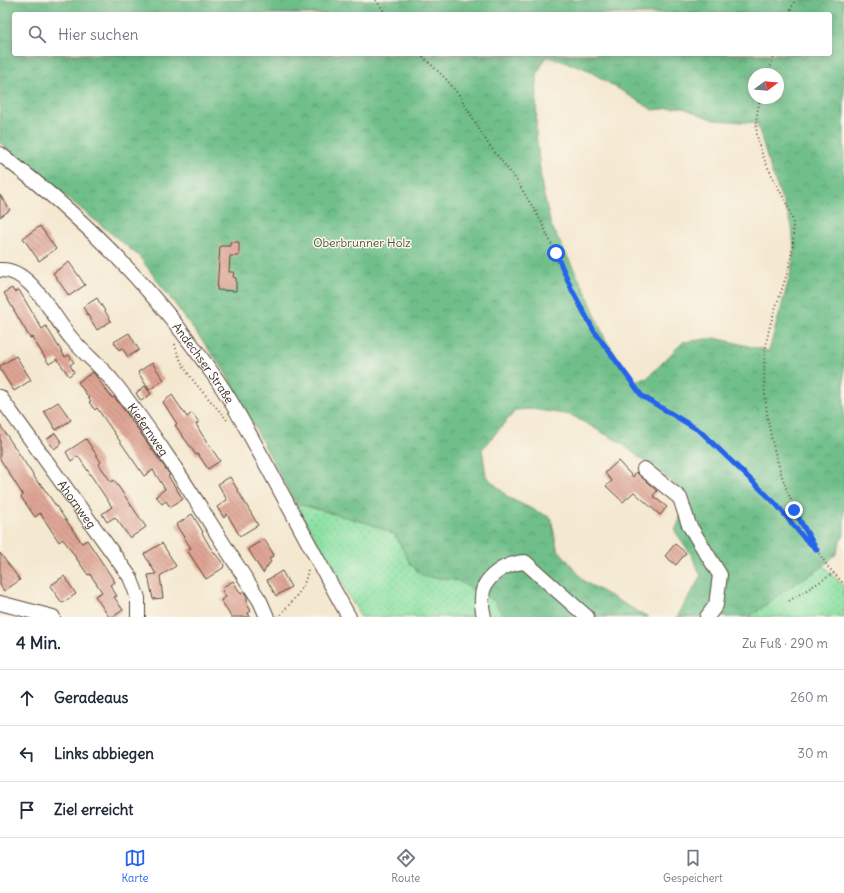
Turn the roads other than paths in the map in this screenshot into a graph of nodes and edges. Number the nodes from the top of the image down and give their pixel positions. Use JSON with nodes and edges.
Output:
{"nodes":[{"id":1,"x":0,"y":154,"type":"edge"},
{"id":2,"x":0,"y":270,"type":"edge"},
{"id":3,"x":1,"y":402,"type":"edge"},
{"id":4,"x":644,"y":468,"type":"dead end"},
{"id":5,"x":0,"y":603,"type":"edge"},
{"id":6,"x":53,"y":617,"type":"edge"},
{"id":7,"x":138,"y":617,"type":"edge"},
{"id":8,"x":267,"y":617,"type":"edge"},
{"id":9,"x":350,"y":617,"type":"edge"},
{"id":10,"x":484,"y":617,"type":"edge"},
{"id":11,"x":587,"y":617,"type":"edge"},
{"id":12,"x":707,"y":617,"type":"edge"}],
"edges":[{"from":1,"to":9,"type":"street","name":"Andechser Straße"},
{"from":2,"to":8,"type":"street","name":"Kiefernweg"},
{"from":3,"to":7,"type":"street","name":"Ahornweg"},
{"from":4,"to":12,"type":"street"},
{"from":5,"to":6,"type":"street"},
{"from":10,"to":11,"type":"street"}]}
